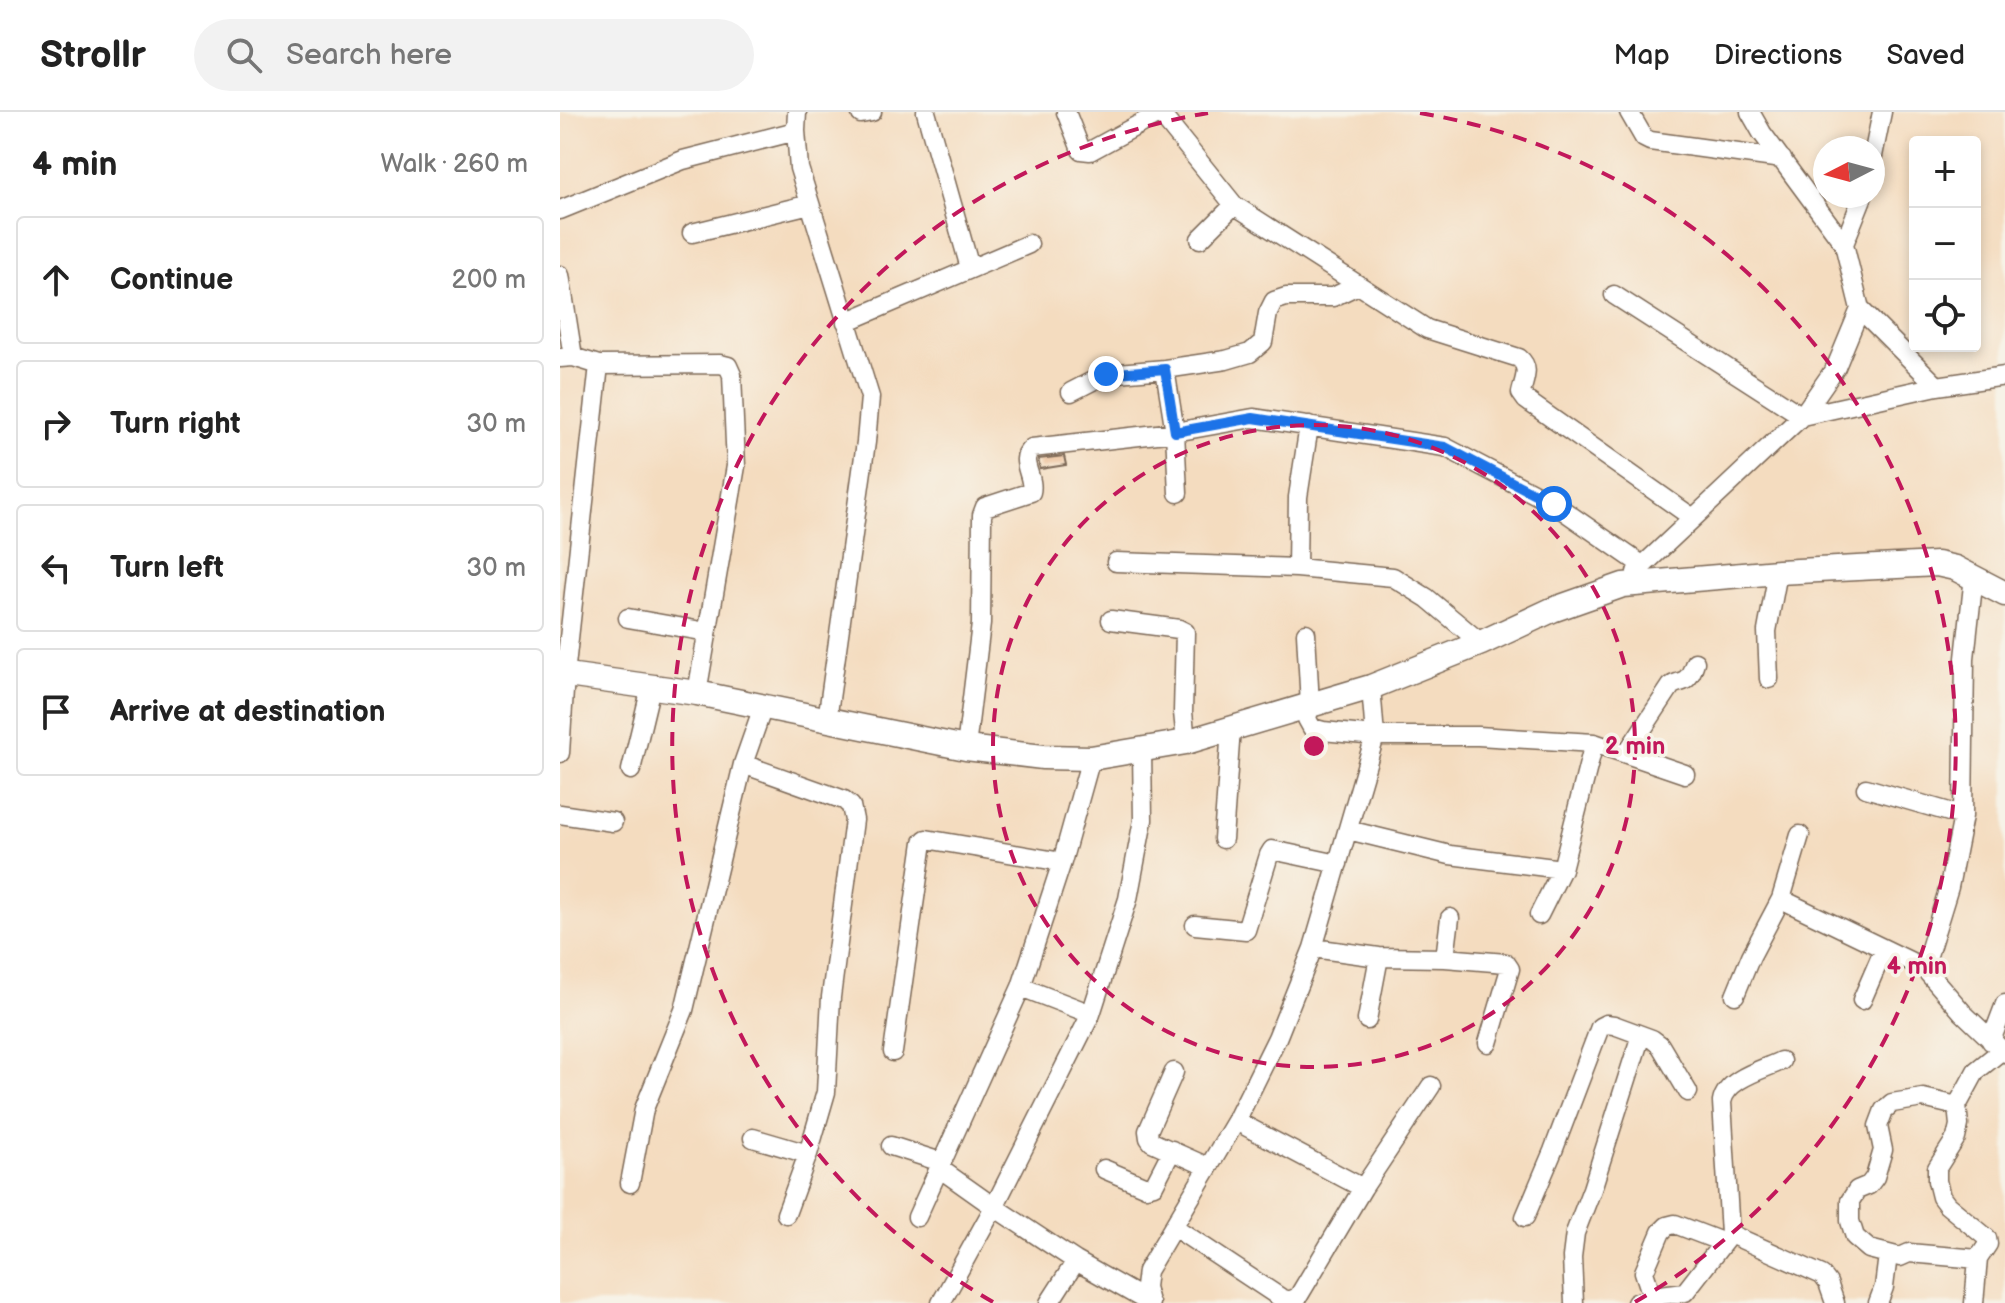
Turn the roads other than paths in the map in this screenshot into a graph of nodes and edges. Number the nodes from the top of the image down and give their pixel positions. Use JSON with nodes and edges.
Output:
{"nodes":[{"id":1,"x":926,"y":112,"type":"edge"},
{"id":2,"x":1066,"y":112,"type":"edge"},
{"id":3,"x":1629,"y":112,"type":"edge"},
{"id":4,"x":1750,"y":112,"type":"edge"},
{"id":5,"x":1882,"y":112,"type":"edge"},
{"id":6,"x":796,"y":121,"type":"edge"},
{"id":7,"x":1877,"y":136,"type":"edge"},
{"id":8,"x":1782,"y":159,"type":"junction"},
{"id":9,"x":810,"y":204,"type":"junction"},
{"id":10,"x":1234,"y":205,"type":"junction"},
{"id":11,"x":1858,"y":208,"type":"edge"},
{"id":12,"x":560,"y":210,"type":"edge"},
{"id":13,"x":692,"y":233,"type":"dead end"},
{"id":14,"x":1200,"y":239,"type":"dead end"},
{"id":15,"x":1029,"y":244,"type":"dead end"},
{"id":16,"x":1844,"y":244,"type":"junction"},
{"id":17,"x":970,"y":268,"type":"junction"},
{"id":18,"x":560,"y":275,"type":"edge"},
{"id":19,"x":1358,"y":285,"type":"junction"},
{"id":20,"x":1614,"y":295,"type":"dead end"},
{"id":21,"x":1860,"y":309,"type":"junction"},
{"id":22,"x":846,"y":322,"type":"junction"},
{"id":23,"x":566,"y":358,"type":"edge"},
{"id":24,"x":599,"y":365,"type":"junction"},
{"id":25,"x":1165,"y":369,"type":"junction"},
{"id":26,"x":2005,"y":376,"type":"edge"},
{"id":27,"x":1937,"y":386,"type":"junction"},
{"id":28,"x":1071,"y":392,"type":"dead end"},
{"id":29,"x":1802,"y":416,"type":"junction"},
{"id":30,"x":1309,"y":426,"type":"junction"},
{"id":31,"x":1175,"y":432,"type":"junction"},
{"id":32,"x":1178,"y":493,"type":"dead end"},
{"id":33,"x":1693,"y":518,"type":"junction"},
{"id":34,"x":1116,"y":562,"type":"dead end"},
{"id":35,"x":1642,"y":565,"type":"junction"},
{"id":36,"x":1297,"y":568,"type":"junction"},
{"id":37,"x":568,"y":571,"type":"edge"},
{"id":38,"x":1778,"y":572,"type":"junction"},
{"id":39,"x":1974,"y":576,"type":"junction"},
{"id":40,"x":1623,"y":585,"type":"junction"},
{"id":41,"x":2005,"y":594,"type":"edge"},
{"id":42,"x":628,"y":618,"type":"dead end"},
{"id":43,"x":1111,"y":620,"type":"dead end"},
{"id":44,"x":707,"y":632,"type":"junction"},
{"id":45,"x":1306,"y":633,"type":"dead end"},
{"id":46,"x":1481,"y":643,"type":"junction"},
{"id":47,"x":1695,"y":662,"type":"dead end"},
{"id":48,"x":562,"y":674,"type":"edge"},
{"id":49,"x":1769,"y":679,"type":"dead end"},
{"id":50,"x":651,"y":687,"type":"junction"},
{"id":51,"x":1371,"y":687,"type":"junction"},
{"id":52,"x":697,"y":693,"type":"junction"},
{"id":53,"x":1310,"y":705,"type":"junction"},
{"id":54,"x":763,"y":707,"type":"junction"},
{"id":55,"x":827,"y":720,"type":"junction"},
{"id":56,"x":1231,"y":729,"type":"junction"},
{"id":57,"x":1375,"y":736,"type":"junction"},
{"id":58,"x":1186,"y":742,"type":"junction"},
{"id":59,"x":1594,"y":743,"type":"junction"},
{"id":60,"x":966,"y":748,"type":"junction"},
{"id":61,"x":1142,"y":750,"type":"junction"},
{"id":62,"x":560,"y":753,"type":"edge"},
{"id":63,"x":1626,"y":754,"type":"junction"},
{"id":64,"x":1091,"y":758,"type":"junction"},
{"id":65,"x":743,"y":764,"type":"junction"},
{"id":66,"x":631,"y":770,"type":"dead end"},
{"id":67,"x":1685,"y":774,"type":"dead end"},
{"id":68,"x":1866,"y":788,"type":"dead end"},
{"id":69,"x":560,"y":814,"type":"edge"},
{"id":70,"x":1963,"y":816,"type":"junction"},
{"id":71,"x":613,"y":822,"type":"dead end"},
{"id":72,"x":1348,"y":830,"type":"junction"},
{"id":73,"x":1800,"y":835,"type":"dead end"},
{"id":74,"x":1223,"y":839,"type":"dead end"},
{"id":75,"x":1062,"y":862,"type":"junction"},
{"id":76,"x":1338,"y":864,"type":"junction"},
{"id":77,"x":1562,"y":869,"type":"junction"},
{"id":78,"x":1781,"y":899,"type":"junction"},
{"id":79,"x":1539,"y":915,"type":"dead end"},
{"id":80,"x":1450,"y":918,"type":"dead end"},
{"id":81,"x":1195,"y":925,"type":"dead end"},
{"id":82,"x":1313,"y":948,"type":"junction"},
{"id":83,"x":1884,"y":949,"type":"junction"},
{"id":84,"x":1379,"y":957,"type":"junction"},
{"id":85,"x":1445,"y":958,"type":"junction"},
{"id":86,"x":1924,"y":968,"type":"junction"},
{"id":87,"x":1021,"y":987,"type":"junction"},
{"id":88,"x":1735,"y":995,"type":"dead end"},
{"id":89,"x":1862,"y":1000,"type":"dead end"},
{"id":90,"x":2005,"y":1004,"type":"edge"},
{"id":91,"x":1091,"y":1014,"type":"junction"},
{"id":92,"x":1367,"y":1020,"type":"dead end"},
{"id":93,"x":1641,"y":1035,"type":"junction"},
{"id":94,"x":1488,"y":1043,"type":"dead end"},
{"id":95,"x":1999,"y":1049,"type":"edge"},
{"id":96,"x":893,"y":1052,"type":"dead end"},
{"id":97,"x":1781,"y":1061,"type":"dead end"},
{"id":98,"x":1174,"y":1072,"type":"dead end"},
{"id":99,"x":1431,"y":1086,"type":"dead end"},
{"id":100,"x":1688,"y":1092,"type":"dead end"},
{"id":101,"x":1957,"y":1106,"type":"junction"},
{"id":102,"x":1236,"y":1121,"type":"junction"},
{"id":103,"x":753,"y":1138,"type":"dead end"},
{"id":104,"x":891,"y":1146,"type":"dead end"},
{"id":105,"x":1172,"y":1150,"type":"junction"},
{"id":106,"x":808,"y":1154,"type":"junction"},
{"id":107,"x":940,"y":1165,"type":"junction"},
{"id":108,"x":1208,"y":1167,"type":"junction"},
{"id":109,"x":1104,"y":1169,"type":"dead end"},
{"id":110,"x":630,"y":1183,"type":"dead end"},
{"id":111,"x":1363,"y":1188,"type":"junction"},
{"id":112,"x":994,"y":1207,"type":"junction"},
{"id":113,"x":786,"y":1214,"type":"dead end"},
{"id":114,"x":917,"y":1217,"type":"dead end"},
{"id":115,"x":1525,"y":1217,"type":"dead end"},
{"id":116,"x":1174,"y":1227,"type":"junction"},
{"id":117,"x":1726,"y":1238,"type":"junction"},
{"id":118,"x":1888,"y":1255,"type":"junction"},
{"id":119,"x":1978,"y":1259,"type":"junction"},
{"id":120,"x":1076,"y":1261,"type":"junction"},
{"id":121,"x":1644,"y":1299,"type":"edge"},
{"id":122,"x":941,"y":1303,"type":"edge"},
{"id":123,"x":1049,"y":1303,"type":"edge"},
{"id":124,"x":1149,"y":1303,"type":"edge"},
{"id":125,"x":1574,"y":1303,"type":"edge"},
{"id":126,"x":1835,"y":1303,"type":"edge"},
{"id":127,"x":1878,"y":1303,"type":"edge"},
{"id":128,"x":1974,"y":1303,"type":"edge"}],
"edges":[{"from":1,"to":17,"type":"street"},
{"from":2,"to":10,"type":"street"},
{"from":3,"to":8,"type":"street"},
{"from":4,"to":8,"type":"street"},
{"from":5,"to":7,"type":"street"},
{"from":6,"to":9,"type":"street"},
{"from":6,"to":12,"type":"street"},
{"from":8,"to":16,"type":"street"},
{"from":9,"to":13,"type":"street"},
{"from":9,"to":22,"type":"street"},
{"from":10,"to":14,"type":"street"},
{"from":10,"to":19,"type":"street"},
{"from":11,"to":16,"type":"street"},
{"from":15,"to":17,"type":"street"},
{"from":16,"to":21,"type":"street"},
{"from":17,"to":22,"type":"street"},
{"from":18,"to":23,"type":"street"},
{"from":19,"to":25,"type":"street"},
{"from":19,"to":33,"type":"street"},
{"from":20,"to":29,"type":"street"},
{"from":21,"to":27,"type":"street"},
{"from":21,"to":29,"type":"street"},
{"from":22,"to":55,"type":"street"},
{"from":23,"to":24,"type":"street"},
{"from":24,"to":37,"type":"street"},
{"from":24,"to":44,"type":"street"},
{"from":25,"to":28,"type":"street"},
{"from":25,"to":31,"type":"street"},
{"from":26,"to":27,"type":"street"},
{"from":27,"to":29,"type":"street"},
{"from":29,"to":33,"type":"street"},
{"from":30,"to":31,"type":"street"},
{"from":30,"to":35,"type":"street"},
{"from":30,"to":36,"type":"street"},
{"from":31,"to":32,"type":"street"},
{"from":31,"to":60,"type":"street"},
{"from":33,"to":35,"type":"street"},
{"from":34,"to":36,"type":"street"},
{"from":35,"to":40,"type":"street"},
{"from":36,"to":46,"type":"street"},
{"from":37,"to":48,"type":"street"},
{"from":38,"to":39,"type":"main road"},
{"from":38,"to":40,"type":"main road"},
{"from":38,"to":49,"type":"street"},
{"from":39,"to":41,"type":"main road"},
{"from":39,"to":70,"type":"street"},
{"from":40,"to":46,"type":"main road"},
{"from":42,"to":44,"type":"street"},
{"from":43,"to":58,"type":"street"},
{"from":44,"to":52,"type":"street"},
{"from":45,"to":53,"type":"street"},
{"from":46,"to":51,"type":"main road"},
{"from":47,"to":63,"type":"street"},
{"from":48,"to":50,"type":"main road"},
{"from":48,"to":62,"type":"street"},
{"from":50,"to":52,"type":"main road"},
{"from":50,"to":66,"type":"street"},
{"from":51,"to":53,"type":"main road"},
{"from":51,"to":57,"type":"street"},
{"from":52,"to":54,"type":"main road"},
{"from":53,"to":56,"type":"main road"},
{"from":53,"to":57,"type":"street"},
{"from":54,"to":55,"type":"main road"},
{"from":54,"to":65,"type":"street"},
{"from":55,"to":60,"type":"main road"},
{"from":56,"to":58,"type":"main road"},
{"from":56,"to":74,"type":"street"},
{"from":57,"to":59,"type":"street"},
{"from":57,"to":72,"type":"street"},
{"from":58,"to":61,"type":"main road"},
{"from":59,"to":63,"type":"street"},
{"from":59,"to":77,"type":"street"},
{"from":60,"to":64,"type":"main road"},
{"from":61,"to":64,"type":"main road"},
{"from":61,"to":91,"type":"street"},
{"from":63,"to":67,"type":"street"},
{"from":64,"to":75,"type":"street"},
{"from":65,"to":106,"type":"street"},
{"from":65,"to":110,"type":"street"},
{"from":68,"to":70,"type":"street"},
{"from":69,"to":71,"type":"street"},
{"from":70,"to":86,"type":"street"},
{"from":72,"to":76,"type":"street"},
{"from":72,"to":77,"type":"street"},
{"from":73,"to":78,"type":"street"},
{"from":75,"to":87,"type":"street"},
{"from":75,"to":96,"type":"street"},
{"from":76,"to":81,"type":"street"},
{"from":76,"to":82,"type":"street"},
{"from":77,"to":79,"type":"street"},
{"from":78,"to":83,"type":"street"},
{"from":78,"to":88,"type":"street"},
{"from":80,"to":85,"type":"street"},
{"from":82,"to":84,"type":"street"},
{"from":82,"to":102,"type":"street"},
{"from":83,"to":86,"type":"street"},
{"from":83,"to":89,"type":"street"},
{"from":84,"to":85,"type":"street"},
{"from":84,"to":92,"type":"street"},
{"from":85,"to":94,"type":"street"},
{"from":86,"to":95,"type":"street"},
{"from":87,"to":91,"type":"street"},
{"from":87,"to":107,"type":"street"},
{"from":90,"to":95,"type":"street"},
{"from":91,"to":112,"type":"street"},
{"from":93,"to":100,"type":"street"},
{"from":93,"to":115,"type":"street"},
{"from":93,"to":125,"type":"street"},
{"from":95,"to":101,"type":"street"},
{"from":97,"to":117,"type":"street"},
{"from":98,"to":105,"type":"street"},
{"from":99,"to":111,"type":"street"},
{"from":101,"to":118,"type":"street"},
{"from":101,"to":119,"type":"street"},
{"from":102,"to":108,"type":"street"},
{"from":102,"to":111,"type":"street"},
{"from":103,"to":106,"type":"street"},
{"from":104,"to":107,"type":"street"},
{"from":105,"to":108,"type":"street"},
{"from":105,"to":109,"type":"street"},
{"from":106,"to":113,"type":"street"},
{"from":107,"to":112,"type":"street"},
{"from":107,"to":114,"type":"street"},
{"from":108,"to":116,"type":"street"},
{"from":111,"to":116,"type":"street"},
{"from":112,"to":120,"type":"street"},
{"from":112,"to":122,"type":"street"},
{"from":116,"to":124,"type":"street"},
{"from":117,"to":121,"type":"street"},
{"from":117,"to":121,"type":"street"},
{"from":117,"to":126,"type":"street"},
{"from":118,"to":119,"type":"street"},
{"from":118,"to":127,"type":"street"},
{"from":119,"to":128,"type":"street"},
{"from":120,"to":123,"type":"street"},
{"from":120,"to":124,"type":"street"}]}
